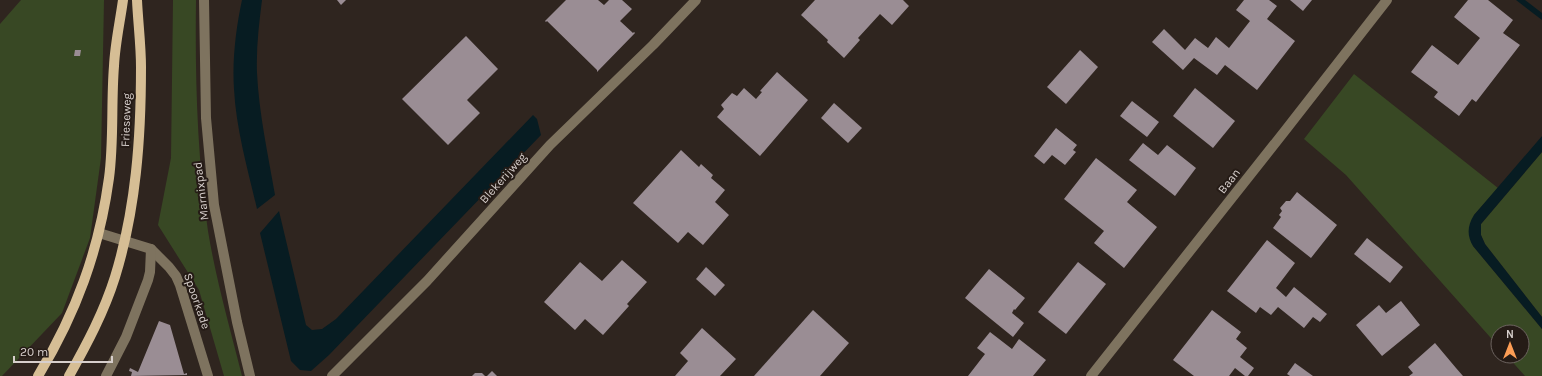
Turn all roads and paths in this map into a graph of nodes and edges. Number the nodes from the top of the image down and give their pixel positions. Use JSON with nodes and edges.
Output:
{"nodes":[{"id":1,"x":123,"y":0,"type":"edge"},
{"id":2,"x":137,"y":0,"type":"edge"},
{"id":3,"x":204,"y":0,"type":"edge"},
{"id":4,"x":696,"y":0,"type":"edge"},
{"id":5,"x":1386,"y":0,"type":"edge"},
{"id":6,"x":99,"y":233,"type":"junction"},
{"id":7,"x":124,"y":240,"type":"junction"},
{"id":8,"x":151,"y":249,"type":"junction"},
{"id":9,"x":38,"y":376,"type":"edge"},
{"id":10,"x":69,"y":376,"type":"edge"},
{"id":11,"x":106,"y":376,"type":"edge"},
{"id":12,"x":208,"y":376,"type":"edge"},
{"id":13,"x":250,"y":376,"type":"edge"},
{"id":14,"x":332,"y":376,"type":"edge"},
{"id":15,"x":1091,"y":376,"type":"edge"}],
"edges":[{"from":1,"to":6,"type":"main road","name":"Frieseweg"},
{"from":2,"to":7,"type":"main road","name":"Frieseweg"},
{"from":3,"to":13,"type":"street","name":"Marnixpad"},
{"from":4,"to":14,"type":"street","name":"Blekerijweg"},
{"from":5,"to":15,"type":"street","name":"Baan"},
{"from":6,"to":7,"type":"street","name":"Spoorkade"},
{"from":6,"to":9,"type":"main road","name":"Frieseweg"},
{"from":7,"to":8,"type":"street","name":"Spoorkade"},
{"from":7,"to":10,"type":"main road","name":"Frieseweg"},
{"from":8,"to":11,"type":"street"},
{"from":8,"to":12,"type":"street","name":"Spoorkade"}]}
